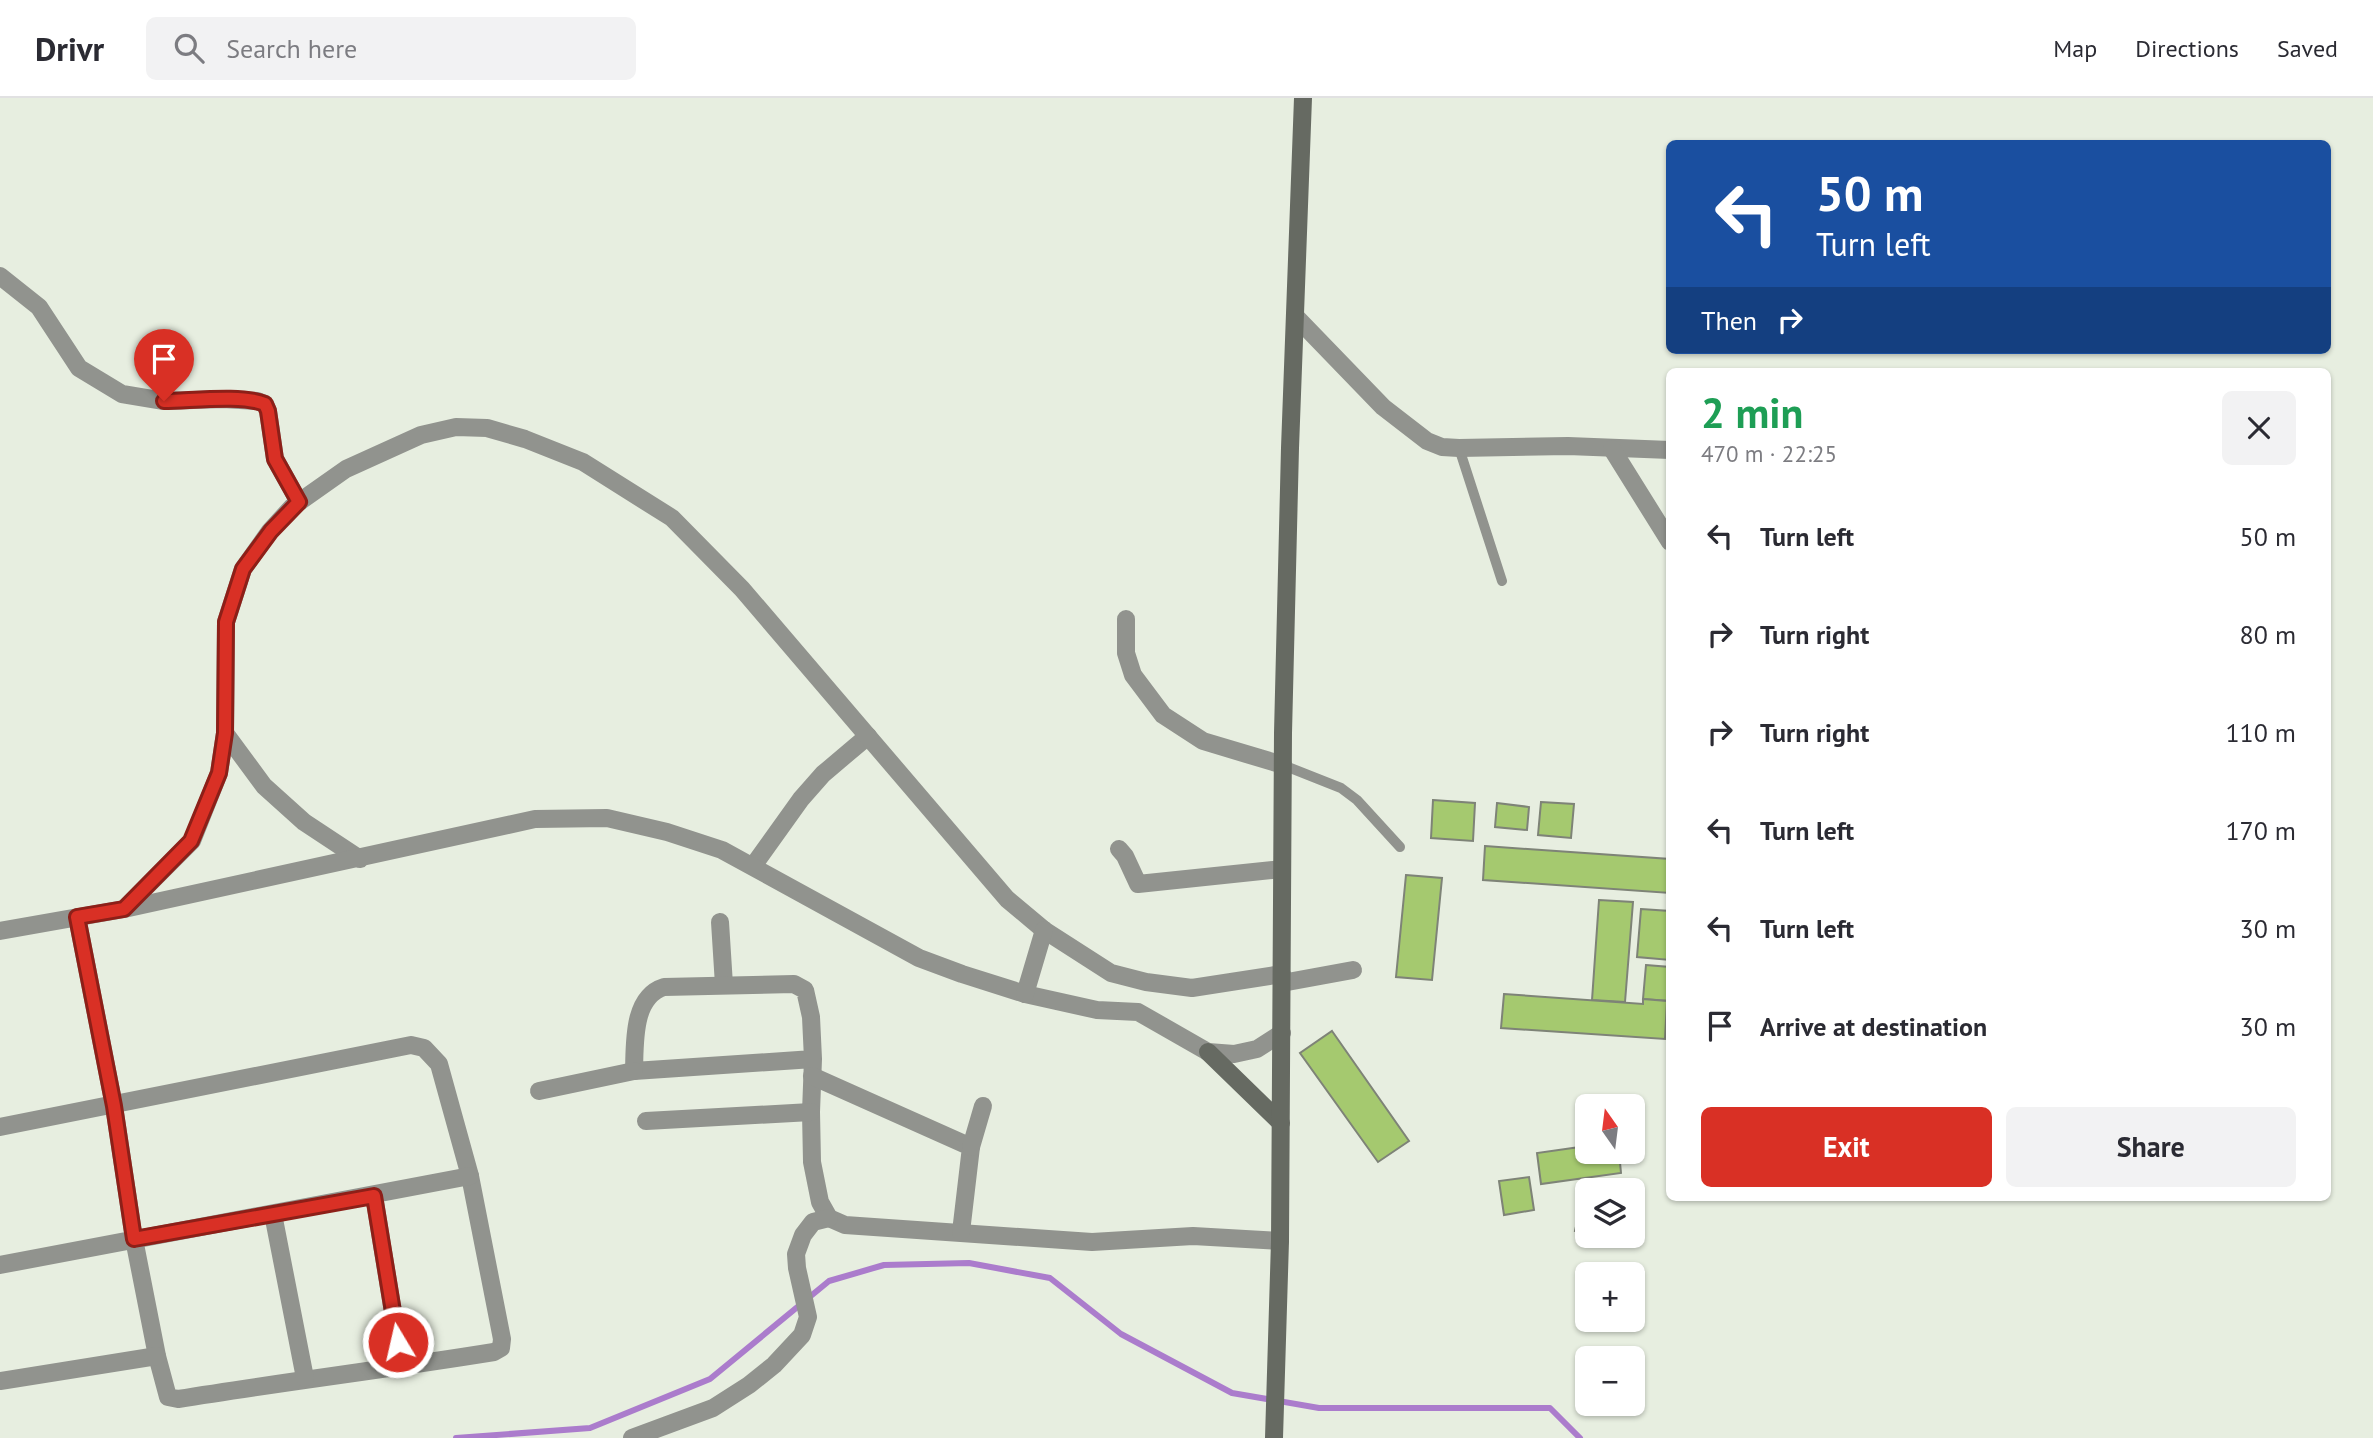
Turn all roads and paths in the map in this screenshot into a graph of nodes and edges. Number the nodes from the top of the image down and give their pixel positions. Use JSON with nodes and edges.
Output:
{"nodes":[{"id":1,"x":1303,"y":98,"type":"edge"},
{"id":2,"x":0,"y":276,"type":"edge"},
{"id":3,"x":1296,"y":317,"type":"junction"},
{"id":4,"x":1459,"y":448,"type":"junction"},
{"id":5,"x":1612,"y":449,"type":"junction"},
{"id":6,"x":1666,"y":450,"type":"edge"},
{"id":7,"x":299,"y":502,"type":"junction"},
{"id":8,"x":1666,"y":535,"type":"edge"},
{"id":9,"x":1502,"y":581,"type":"dead end"},
{"id":10,"x":1126,"y":619,"type":"dead end"},
{"id":11,"x":225,"y":733,"type":"junction"},
{"id":12,"x":868,"y":737,"type":"junction"},
{"id":13,"x":1283,"y":765,"type":"junction"},
{"id":14,"x":1400,"y":847,"type":"dead end"},
{"id":15,"x":1119,"y":849,"type":"dead end"},
{"id":16,"x":360,"y":859,"type":"junction"},
{"id":17,"x":753,"y":866,"type":"junction"},
{"id":18,"x":1282,"y":869,"type":"junction"},
{"id":19,"x":124,"y":909,"type":"junction"},
{"id":20,"x":77,"y":917,"type":"junction"},
{"id":21,"x":720,"y":922,"type":"dead end"},
{"id":22,"x":1044,"y":930,"type":"junction"},
{"id":23,"x":0,"y":931,"type":"edge"},
{"id":24,"x":1353,"y":970,"type":"dead end"},
{"id":25,"x":1282,"y":978,"type":"junction"},
{"id":26,"x":1146,"y":982,"type":"junction"},
{"id":27,"x":724,"y":985,"type":"junction"},
{"id":28,"x":1025,"y":994,"type":"junction"},
{"id":29,"x":1138,"y":1012,"type":"junction"},
{"id":30,"x":1282,"y":1033,"type":"junction"},
{"id":31,"x":1208,"y":1052,"type":"junction"},
{"id":32,"x":813,"y":1067,"type":"junction"},
{"id":33,"x":634,"y":1071,"type":"junction"},
{"id":34,"x":540,"y":1091,"type":"dead end"},
{"id":35,"x":114,"y":1106,"type":"junction"},
{"id":36,"x":983,"y":1106,"type":"dead end"},
{"id":37,"x":811,"y":1112,"type":"junction"},
{"id":38,"x":646,"y":1121,"type":"dead end"},
{"id":39,"x":1281,"y":1123,"type":"junction"},
{"id":40,"x":0,"y":1127,"type":"edge"},
{"id":41,"x":971,"y":1147,"type":"junction"},
{"id":42,"x":470,"y":1177,"type":"junction"},
{"id":43,"x":374,"y":1196,"type":"junction"},
{"id":44,"x":273,"y":1214,"type":"junction"},
{"id":45,"x":829,"y":1218,"type":"junction"},
{"id":46,"x":961,"y":1232,"type":"junction"},
{"id":47,"x":134,"y":1239,"type":"junction"},
{"id":48,"x":1279,"y":1241,"type":"junction"},
{"id":49,"x":0,"y":1265,"type":"edge"},
{"id":50,"x":157,"y":1356,"type":"junction"},
{"id":51,"x":401,"y":1367,"type":"junction"},
{"id":52,"x":306,"y":1378,"type":"junction"},
{"id":53,"x":0,"y":1381,"type":"edge"},
{"id":54,"x":632,"y":1438,"type":"edge"},
{"id":55,"x":1274,"y":1438,"type":"edge"}],
"edges":[{"from":1,"to":3,"type":"street"},
{"from":2,"to":7,"type":"street"},
{"from":3,"to":4,"type":"street"},
{"from":3,"to":13,"type":"street"},
{"from":4,"to":5,"type":"street"},
{"from":4,"to":9,"type":"lane"},
{"from":5,"to":6,"type":"street"},
{"from":5,"to":8,"type":"street"},
{"from":7,"to":11,"type":"street"},
{"from":7,"to":12,"type":"street"},
{"from":10,"to":13,"type":"street"},
{"from":11,"to":16,"type":"street"},
{"from":11,"to":19,"type":"street"},
{"from":12,"to":17,"type":"street"},
{"from":12,"to":22,"type":"street"},
{"from":13,"to":14,"type":"lane"},
{"from":13,"to":18,"type":"street"},
{"from":15,"to":18,"type":"street"},
{"from":16,"to":17,"type":"street"},
{"from":16,"to":19,"type":"street"},
{"from":17,"to":28,"type":"street"},
{"from":18,"to":25,"type":"street"},
{"from":19,"to":20,"type":"street"},
{"from":20,"to":23,"type":"street"},
{"from":20,"to":35,"type":"street"},
{"from":21,"to":27,"type":"street"},
{"from":22,"to":26,"type":"street"},
{"from":22,"to":28,"type":"street"},
{"from":24,"to":25,"type":"street"},
{"from":25,"to":26,"type":"street"},
{"from":25,"to":30,"type":"street"},
{"from":26,"to":29,"type":"street"},
{"from":27,"to":32,"type":"street"},
{"from":27,"to":33,"type":"street"},
{"from":28,"to":29,"type":"street"},
{"from":29,"to":31,"type":"street"},
{"from":30,"to":31,"type":"street"},
{"from":30,"to":39,"type":"street"},
{"from":31,"to":39,"type":"street"},
{"from":32,"to":33,"type":"street"},
{"from":32,"to":37,"type":"street"},
{"from":32,"to":41,"type":"street"},
{"from":33,"to":34,"type":"street"},
{"from":35,"to":40,"type":"street"},
{"from":35,"to":42,"type":"street"},
{"from":35,"to":47,"type":"street"},
{"from":36,"to":41,"type":"street"},
{"from":37,"to":38,"type":"street"},
{"from":37,"to":45,"type":"street"},
{"from":39,"to":48,"type":"street"},
{"from":41,"to":46,"type":"street"},
{"from":42,"to":43,"type":"street"},
{"from":42,"to":51,"type":"street"},
{"from":43,"to":44,"type":"street"},
{"from":43,"to":51,"type":"street"},
{"from":44,"to":47,"type":"street"},
{"from":44,"to":52,"type":"street"},
{"from":45,"to":46,"type":"street"},
{"from":45,"to":54,"type":"street"},
{"from":46,"to":48,"type":"street"},
{"from":47,"to":49,"type":"street"},
{"from":47,"to":50,"type":"street"},
{"from":48,"to":55,"type":"street"},
{"from":50,"to":52,"type":"street"},
{"from":50,"to":53,"type":"street"},
{"from":51,"to":52,"type":"street"}]}
